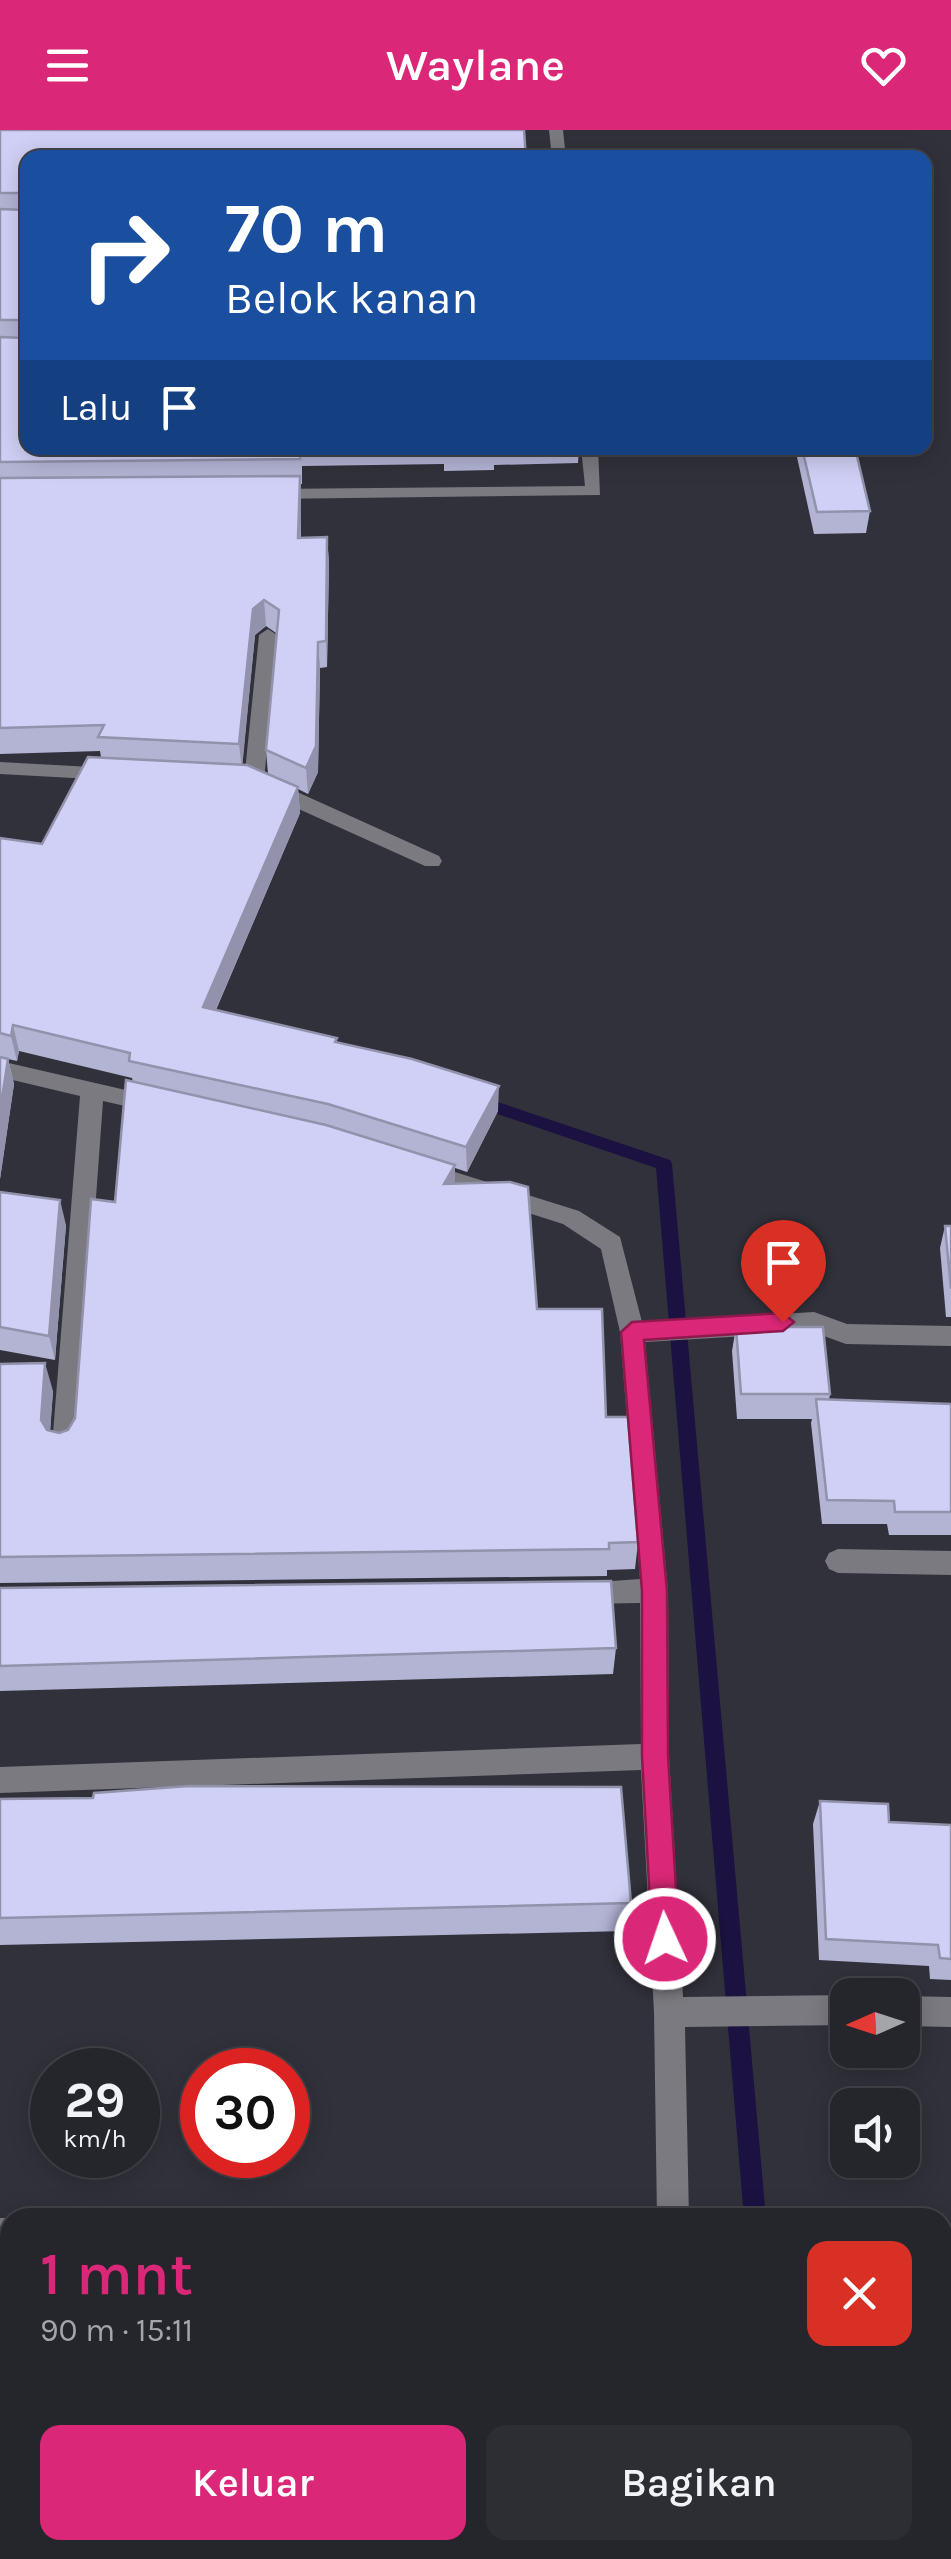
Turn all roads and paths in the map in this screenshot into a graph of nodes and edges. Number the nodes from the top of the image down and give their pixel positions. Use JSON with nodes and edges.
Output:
{"nodes":[{"id":1,"x":590,"y":455,"type":"edge"},
{"id":2,"x":255,"y":494,"type":"edge"},
{"id":3,"x":268,"y":635,"type":"dead end"},
{"id":4,"x":0,"y":768,"type":"edge"},
{"id":5,"x":141,"y":776,"type":"edge"},
{"id":6,"x":432,"y":861,"type":"dead end"},
{"id":7,"x":0,"y":1069,"type":"edge"},
{"id":8,"x":92,"y":1092,"type":"junction"},
{"id":9,"x":183,"y":1111,"type":"edge"},
{"id":10,"x":403,"y":1165,"type":"edge"},
{"id":11,"x":642,"y":1332,"type":"junction"},
{"id":12,"x":951,"y":1336,"type":"edge"},
{"id":13,"x":65,"y":1446,"type":"edge"},
{"id":14,"x":838,"y":1561,"type":"dead end"},
{"id":15,"x":951,"y":1563,"type":"edge"},
{"id":16,"x":654,"y":1591,"type":"junction"},
{"id":17,"x":555,"y":1592,"type":"edge"},
{"id":18,"x":655,"y":1756,"type":"junction"},
{"id":19,"x":0,"y":1780,"type":"edge"},
{"id":20,"x":830,"y":2010,"type":"edge"},
{"id":21,"x":681,"y":2011,"type":"junction"},
{"id":22,"x":920,"y":2011,"type":"edge"},
{"id":23,"x":951,"y":2012,"type":"edge"},
{"id":24,"x":673,"y":2208,"type":"edge"}],
"edges":[{"from":1,"to":2,"type":"street"},
{"from":3,"to":6,"type":"street"},
{"from":4,"to":5,"type":"street"},
{"from":7,"to":8,"type":"street"},
{"from":8,"to":9,"type":"street"},
{"from":8,"to":13,"type":"street"},
{"from":10,"to":11,"type":"street"},
{"from":11,"to":12,"type":"street"},
{"from":11,"to":16,"type":"street"},
{"from":14,"to":15,"type":"street"},
{"from":16,"to":17,"type":"street"},
{"from":16,"to":18,"type":"street"},
{"from":18,"to":19,"type":"street"},
{"from":18,"to":21,"type":"street"},
{"from":20,"to":21,"type":"street"},
{"from":21,"to":24,"type":"street"},
{"from":22,"to":23,"type":"street"}]}
